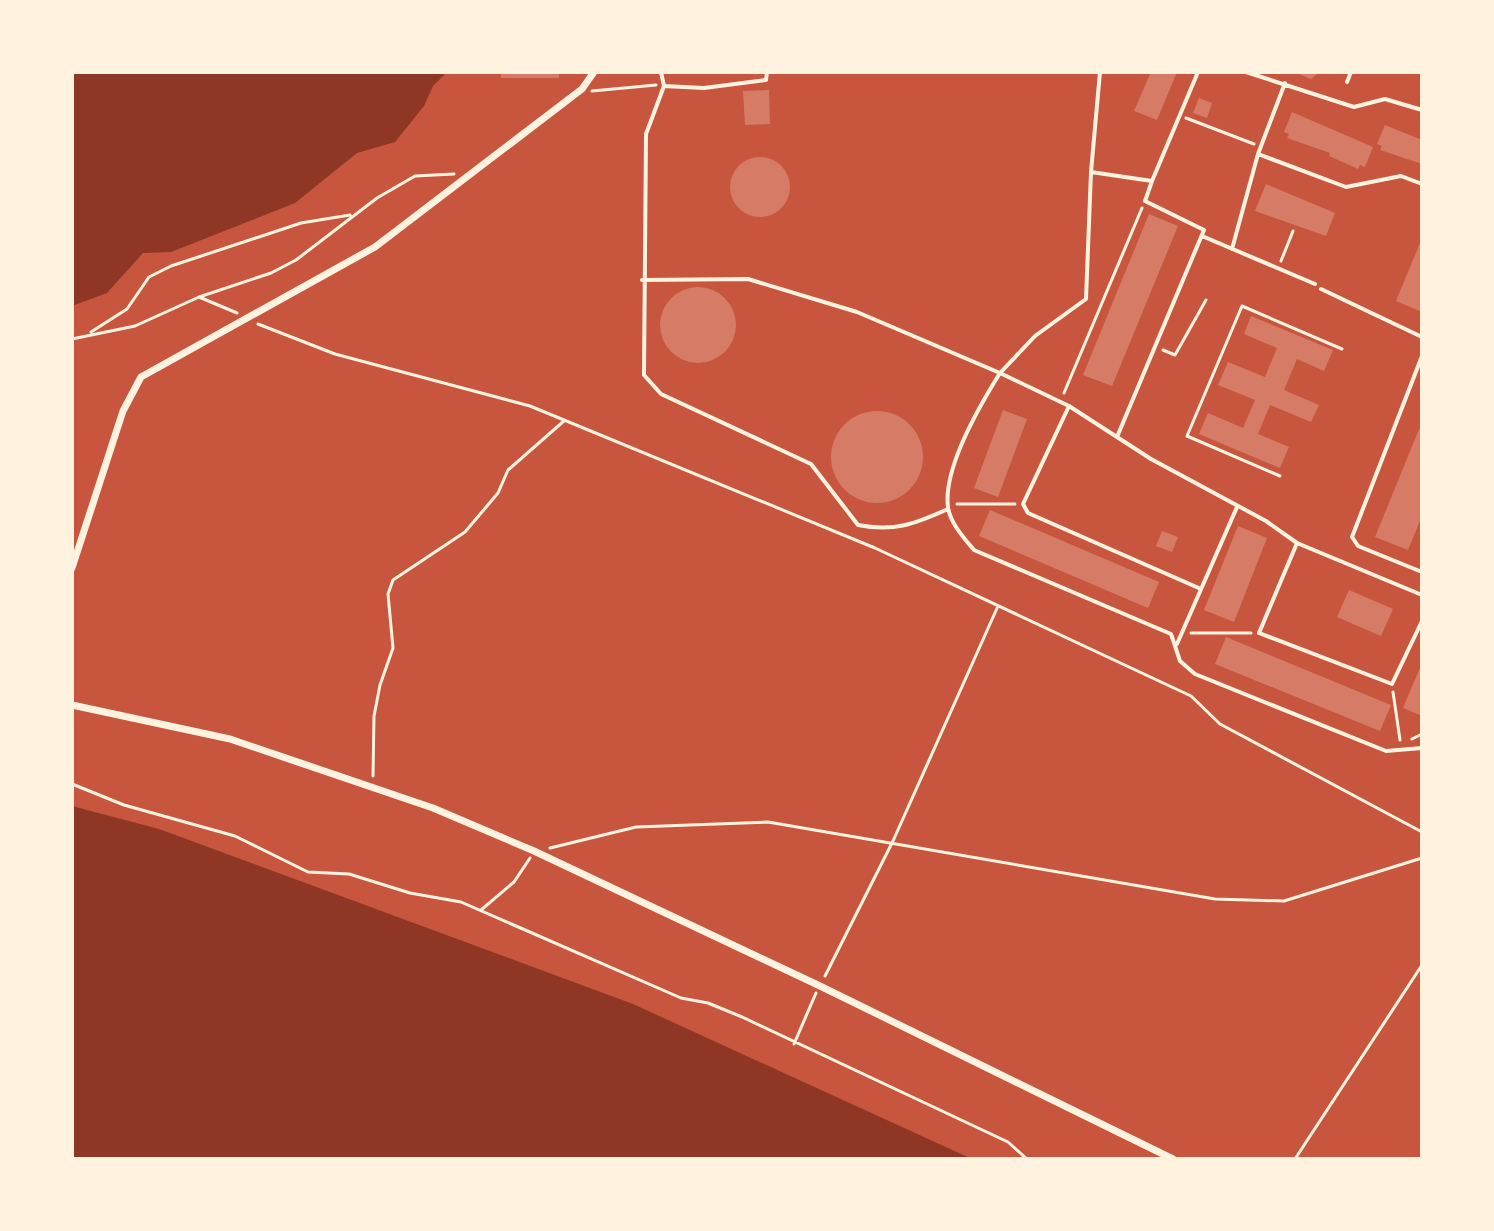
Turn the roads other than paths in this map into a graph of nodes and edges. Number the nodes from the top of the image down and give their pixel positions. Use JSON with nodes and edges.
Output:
{"nodes":[{"id":1,"x":594,"y":72,"type":"edge"},
{"id":2,"x":661,"y":72,"type":"edge"},
{"id":3,"x":767,"y":72,"type":"edge"},
{"id":4,"x":1100,"y":72,"type":"edge"},
{"id":5,"x":1198,"y":72,"type":"edge"},
{"id":6,"x":1246,"y":72,"type":"edge"},
{"id":7,"x":1351,"y":72,"type":"edge"},
{"id":8,"x":1347,"y":82,"type":"dead end"},
{"id":9,"x":1285,"y":83,"type":"junction"},
{"id":10,"x":664,"y":86,"type":"junction"},
{"id":11,"x":1422,"y":110,"type":"edge"},
{"id":12,"x":1258,"y":154,"type":"junction"},
{"id":13,"x":1091,"y":172,"type":"junction"},
{"id":14,"x":1152,"y":181,"type":"junction"},
{"id":15,"x":1422,"y":184,"type":"edge"},
{"id":16,"x":1202,"y":236,"type":"junction"},
{"id":17,"x":1232,"y":249,"type":"junction"},
{"id":18,"x":642,"y":280,"type":"junction"},
{"id":19,"x":1315,"y":284,"type":"dead end"},
{"id":20,"x":1321,"y":289,"type":"dead end"},
{"id":21,"x":1422,"y":337,"type":"edge"},
{"id":22,"x":1422,"y":356,"type":"edge"},
{"id":23,"x":1000,"y":373,"type":"junction"},
{"id":24,"x":1069,"y":406,"type":"junction"},
{"id":25,"x":1117,"y":437,"type":"junction"},
{"id":26,"x":1238,"y":506,"type":"junction"},
{"id":27,"x":948,"y":509,"type":"junction"},
{"id":28,"x":1297,"y":543,"type":"junction"},
{"id":29,"x":72,"y":568,"type":"edge"},
{"id":30,"x":1422,"y":572,"type":"edge"},
{"id":31,"x":1201,"y":589,"type":"junction"},
{"id":32,"x":1422,"y":595,"type":"edge"},
{"id":33,"x":1422,"y":621,"type":"edge"},
{"id":34,"x":1177,"y":644,"type":"junction"},
{"id":35,"x":72,"y":705,"type":"edge"},
{"id":36,"x":1422,"y":748,"type":"edge"},
{"id":37,"x":1173,"y":1159,"type":"edge"}],
"edges":[{"from":1,"to":29,"type":"street"},
{"from":2,"to":10,"type":"lane"},
{"from":3,"to":10,"type":"lane"},
{"from":4,"to":13,"type":"lane"},
{"from":5,"to":14,"type":"lane"},
{"from":6,"to":9,"type":"lane"},
{"from":7,"to":8,"type":"lane"},
{"from":9,"to":11,"type":"lane"},
{"from":9,"to":12,"type":"lane"},
{"from":10,"to":18,"type":"lane"},
{"from":12,"to":15,"type":"lane"},
{"from":12,"to":17,"type":"lane"},
{"from":13,"to":14,"type":"lane"},
{"from":13,"to":23,"type":"lane"},
{"from":14,"to":16,"type":"lane"},
{"from":16,"to":17,"type":"lane"},
{"from":16,"to":25,"type":"lane"},
{"from":17,"to":19,"type":"lane"},
{"from":18,"to":23,"type":"lane"},
{"from":18,"to":27,"type":"lane"},
{"from":20,"to":21,"type":"lane"},
{"from":22,"to":30,"type":"lane"},
{"from":23,"to":24,"type":"lane"},
{"from":23,"to":27,"type":"lane"},
{"from":24,"to":25,"type":"lane"},
{"from":24,"to":31,"type":"lane"},
{"from":25,"to":26,"type":"lane"},
{"from":26,"to":28,"type":"lane"},
{"from":26,"to":31,"type":"lane"},
{"from":27,"to":34,"type":"lane"},
{"from":28,"to":32,"type":"lane"},
{"from":28,"to":33,"type":"lane"},
{"from":31,"to":34,"type":"lane"},
{"from":34,"to":36,"type":"lane"},
{"from":35,"to":37,"type":"street"}]}
